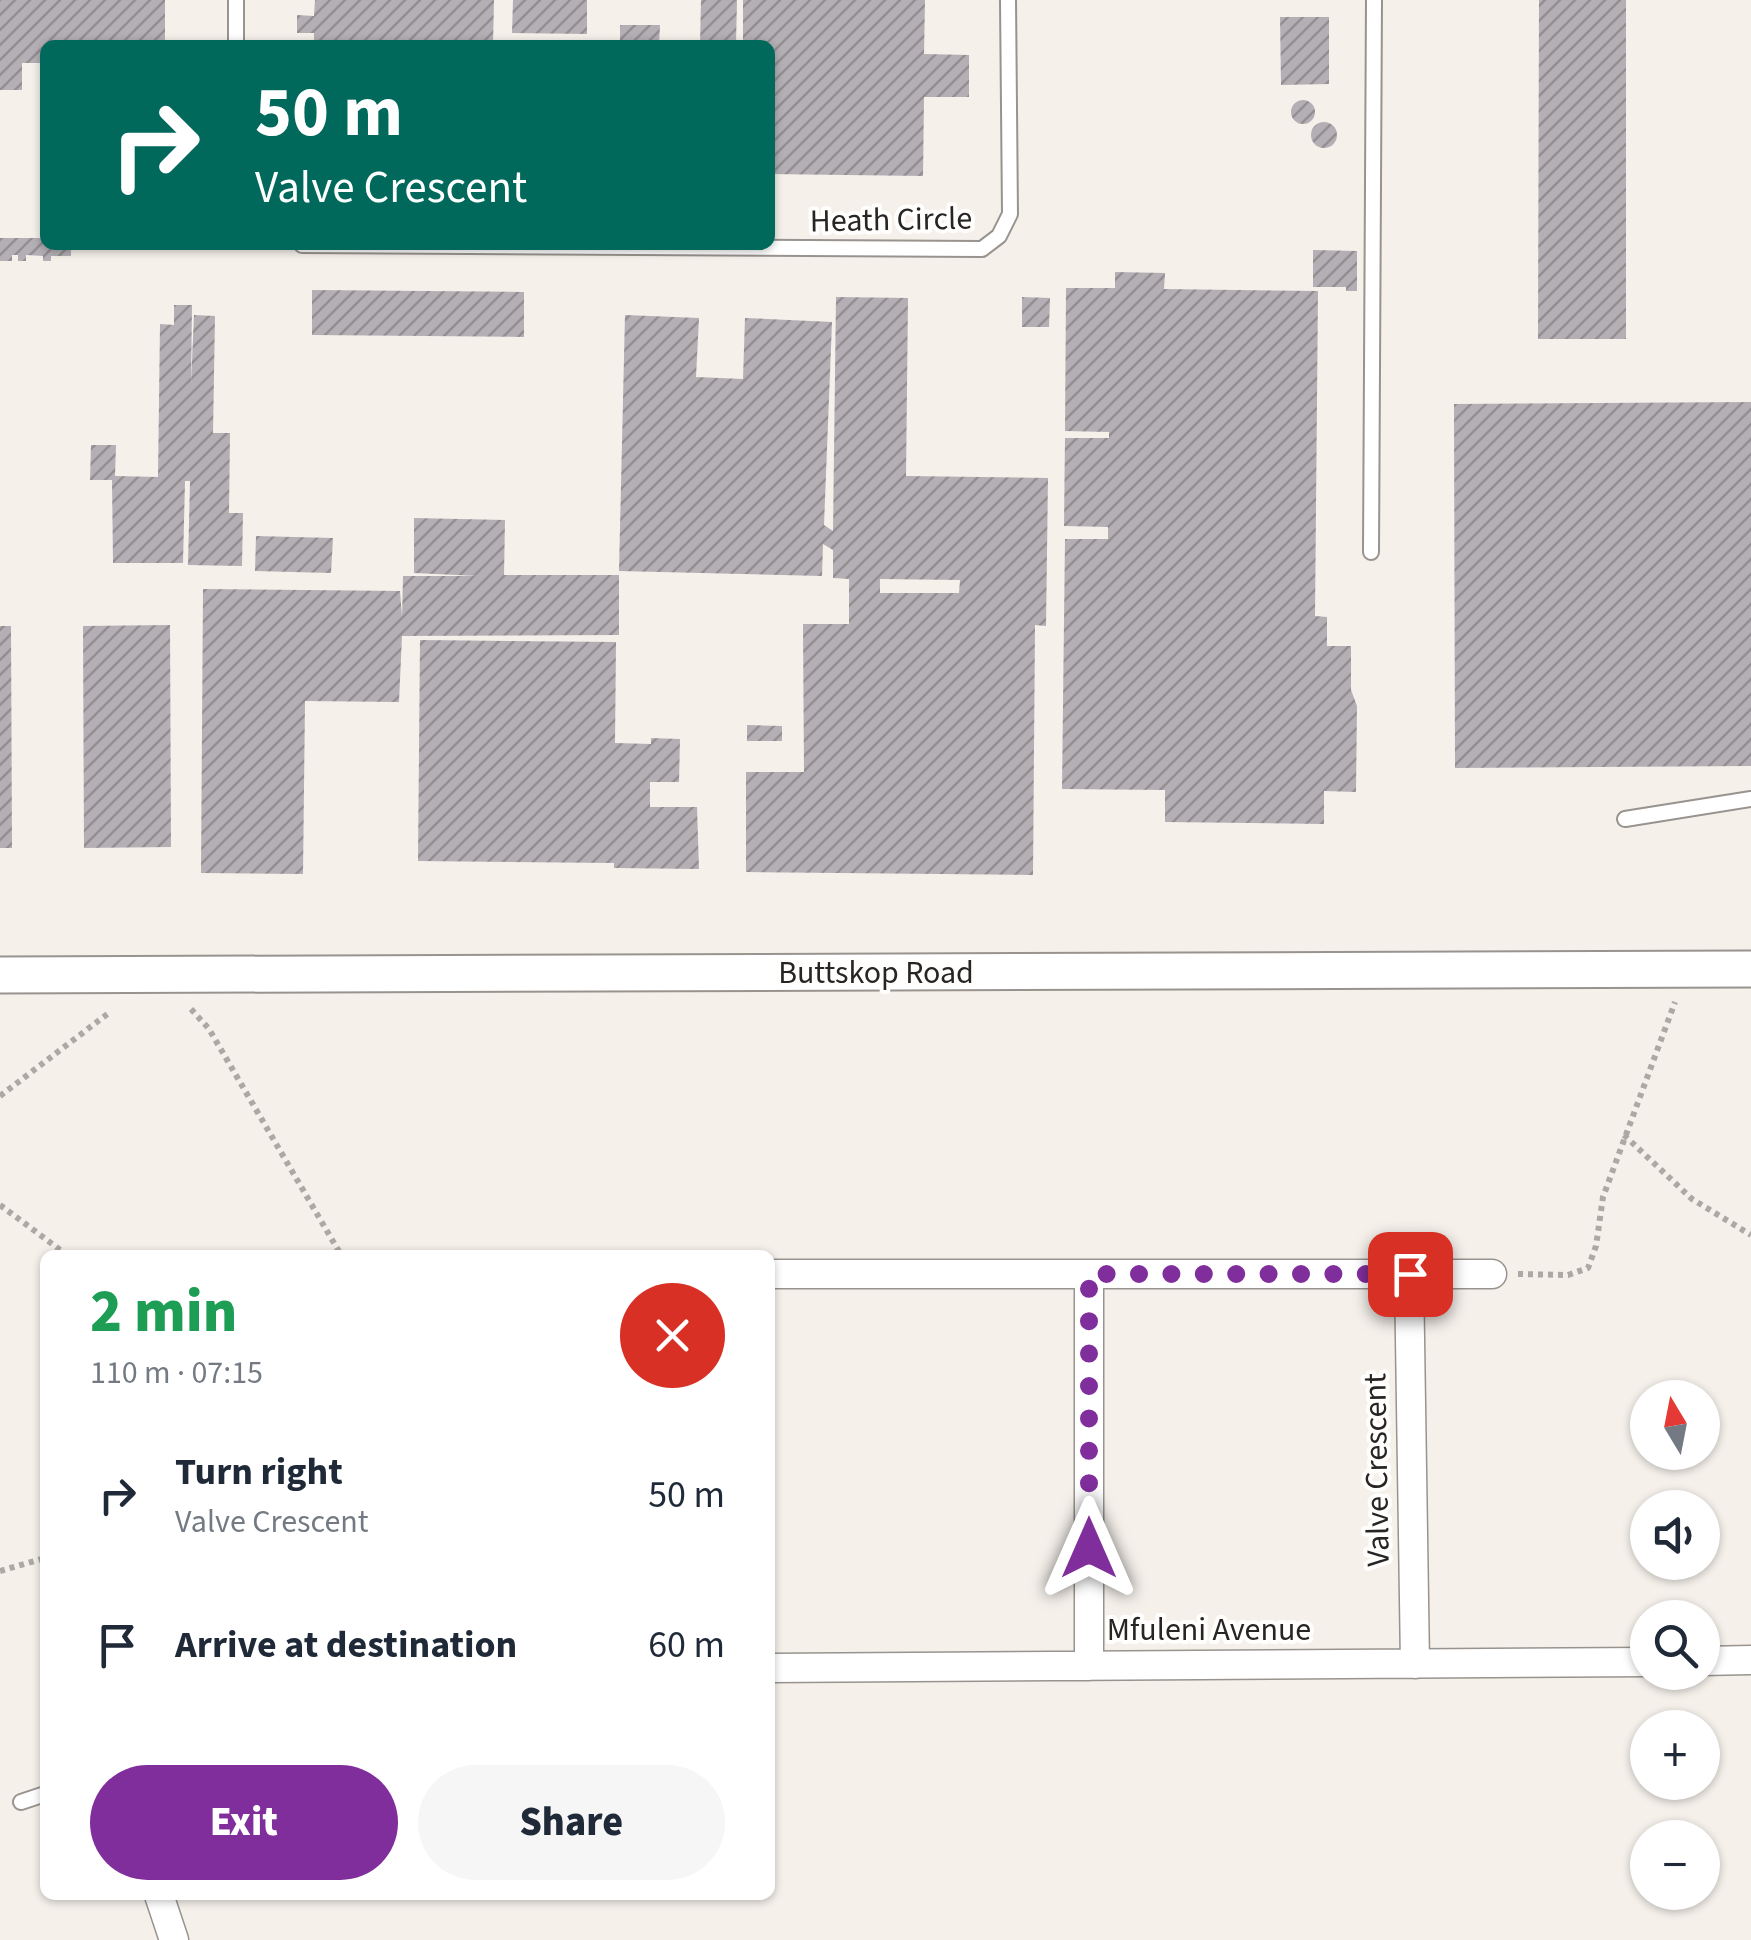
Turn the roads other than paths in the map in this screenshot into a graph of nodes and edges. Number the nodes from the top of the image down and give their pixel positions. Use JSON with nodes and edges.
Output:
{"nodes":[{"id":1,"x":236,"y":0,"type":"edge"},
{"id":2,"x":1008,"y":0,"type":"edge"},
{"id":3,"x":1374,"y":0,"type":"edge"},
{"id":4,"x":236,"y":40,"type":"edge"},
{"id":5,"x":775,"y":248,"type":"edge"},
{"id":6,"x":1370,"y":552,"type":"dead end"},
{"id":7,"x":1751,"y":799,"type":"edge"},
{"id":8,"x":1624,"y":819,"type":"dead end"},
{"id":9,"x":1751,"y":969,"type":"edge"},
{"id":10,"x":0,"y":975,"type":"edge"},
{"id":11,"x":775,"y":1274,"type":"edge"},
{"id":12,"x":1089,"y":1274,"type":"junction"},
{"id":13,"x":1410,"y":1274,"type":"junction"},
{"id":14,"x":1492,"y":1274,"type":"road end"},
{"id":15,"x":1751,"y":1660,"type":"edge"},
{"id":16,"x":1720,"y":1661,"type":"edge"},
{"id":17,"x":1630,"y":1662,"type":"edge"},
{"id":18,"x":1414,"y":1664,"type":"junction"},
{"id":19,"x":1089,"y":1666,"type":"junction"},
{"id":20,"x":775,"y":1668,"type":"edge"},
{"id":21,"x":40,"y":1796,"type":"edge"},
{"id":22,"x":21,"y":1802,"type":"dead end"},
{"id":23,"x":161,"y":1900,"type":"edge"},
{"id":24,"x":174,"y":1940,"type":"edge"}],
"edges":[{"from":1,"to":4,"type":"lane"},
{"from":2,"to":5,"type":"lane","name":"Heath Circle"},
{"from":3,"to":6,"type":"lane"},
{"from":7,"to":8,"type":"lane"},
{"from":9,"to":10,"type":"street","name":"Buttskop Road"},
{"from":11,"to":12,"type":"street"},
{"from":12,"to":13,"type":"street"},
{"from":12,"to":19,"type":"street"},
{"from":13,"to":14,"type":"street"},
{"from":13,"to":18,"type":"street","name":"Valve Crescent"},
{"from":15,"to":16,"type":"street"},
{"from":17,"to":18,"type":"street","name":"Mfuleni Avenue"},
{"from":18,"to":19,"type":"street","name":"Mfuleni Avenue"},
{"from":19,"to":20,"type":"street","name":"Mfuleni Avenue"},
{"from":21,"to":22,"type":"lane"},
{"from":23,"to":24,"type":"street"}]}
